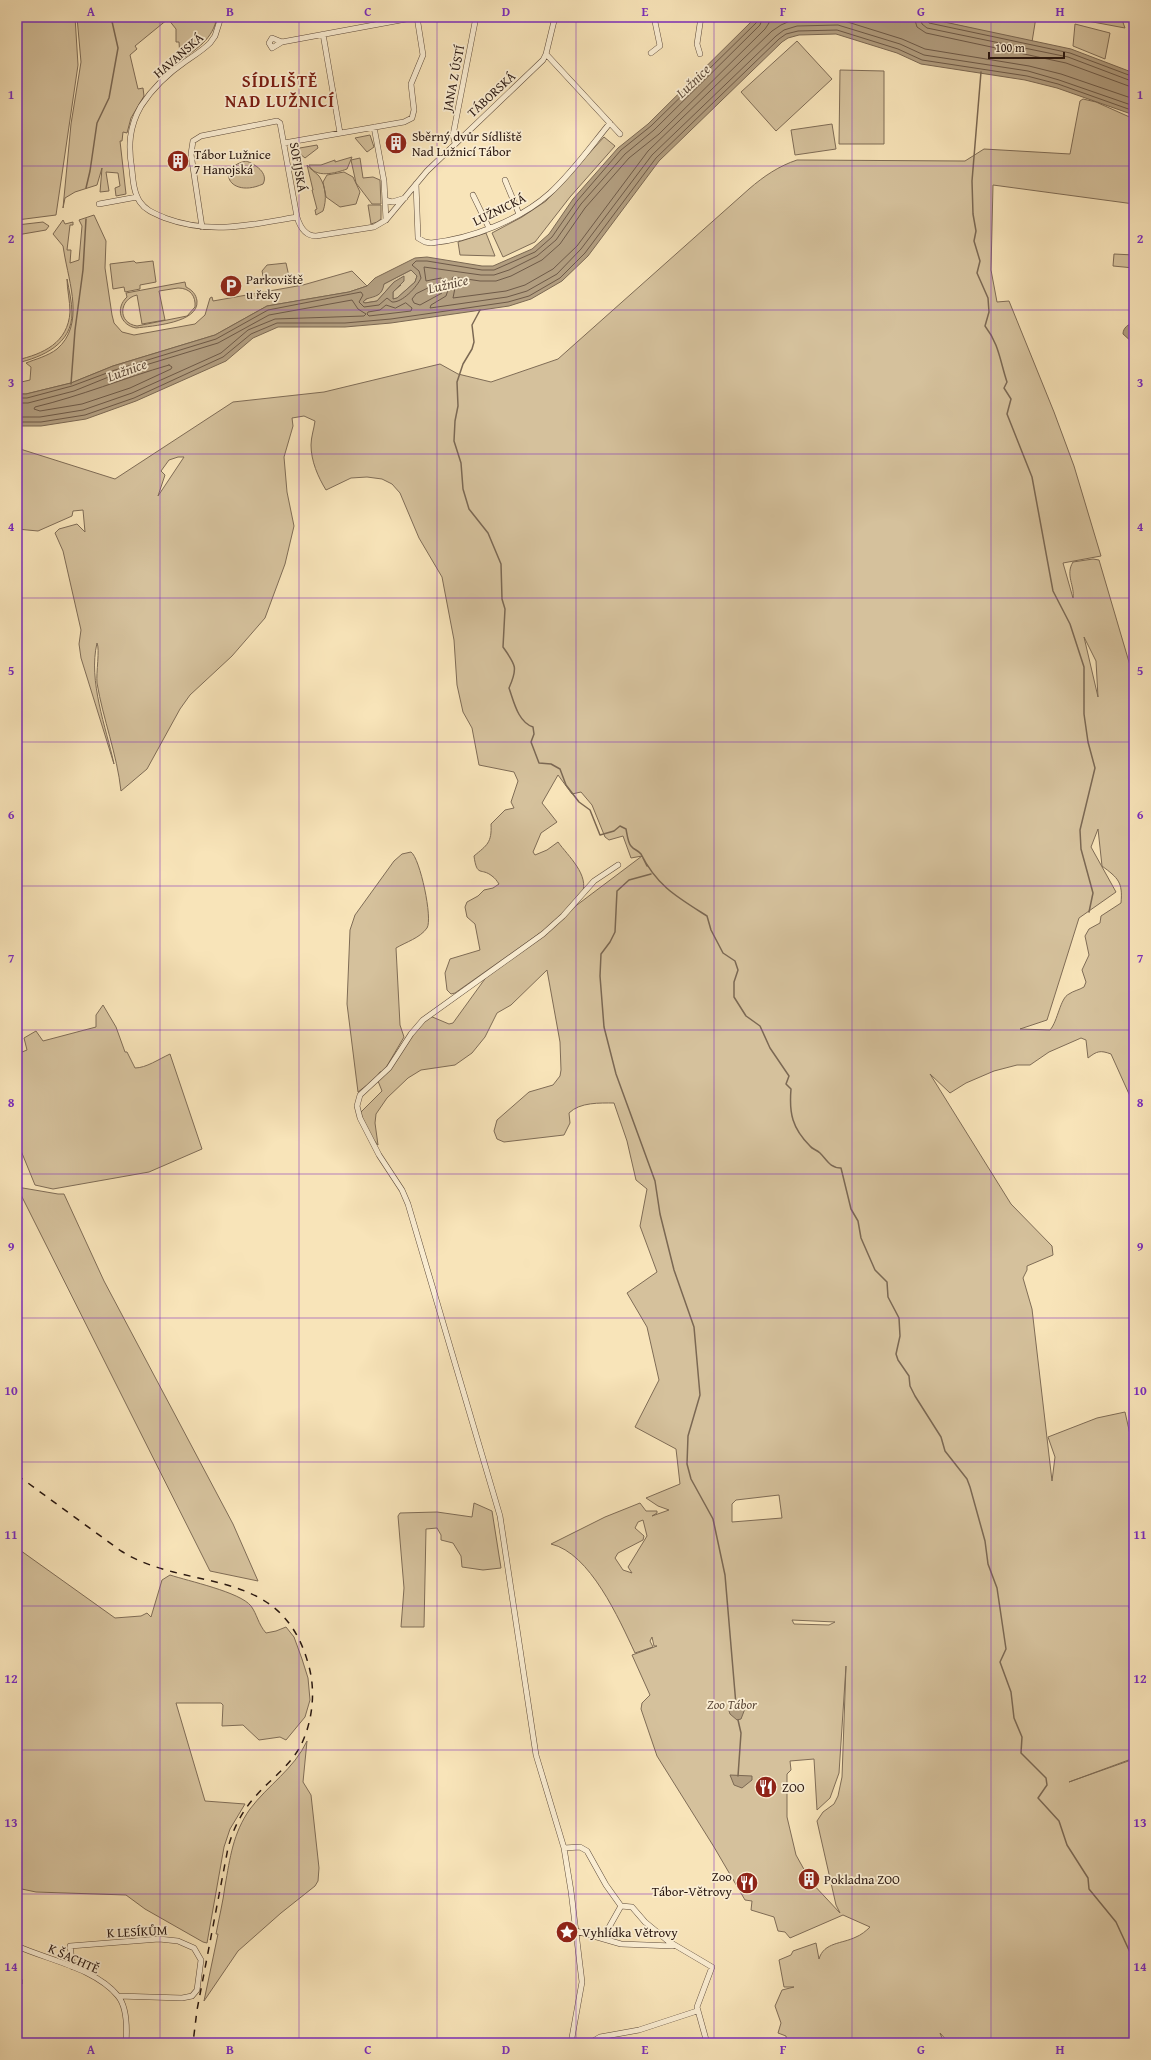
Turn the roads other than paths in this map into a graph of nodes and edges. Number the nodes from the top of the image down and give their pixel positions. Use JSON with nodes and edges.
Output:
{"nodes":[{"id":1,"x":221,"y":17,"type":"edge"},
{"id":2,"x":417,"y":17,"type":"edge"},
{"id":3,"x":476,"y":17,"type":"edge"},
{"id":4,"x":555,"y":17,"type":"edge"},
{"id":5,"x":654,"y":17,"type":"edge"},
{"id":6,"x":701,"y":17,"type":"edge"},
{"id":7,"x":323,"y":34,"type":"junction"},
{"id":8,"x":282,"y":42,"type":"dead end"},
{"id":9,"x":651,"y":53,"type":"dead end"},
{"id":10,"x":546,"y":54,"type":"junction"},
{"id":11,"x":700,"y":54,"type":"dead end"},
{"id":12,"x":610,"y":123,"type":"junction"},
{"id":13,"x":374,"y":127,"type":"junction"},
{"id":14,"x":340,"y":133,"type":"junction"},
{"id":15,"x":620,"y":134,"type":"dead end"},
{"id":16,"x":284,"y":143,"type":"junction"},
{"id":17,"x":455,"y":143,"type":"junction"},
{"id":18,"x":505,"y":180,"type":"dead end"},
{"id":19,"x":416,"y":184,"type":"junction"},
{"id":20,"x":473,"y":195,"type":"dead end"},
{"id":21,"x":137,"y":197,"type":"junction"},
{"id":22,"x":405,"y":198,"type":"junction"},
{"id":23,"x":386,"y":200,"type":"junction"},
{"id":24,"x":99,"y":204,"type":"dead end"},
{"id":25,"x":520,"y":214,"type":"junction"},
{"id":26,"x":296,"y":217,"type":"junction"},
{"id":27,"x":386,"y":220,"type":"junction"},
{"id":28,"x":202,"y":227,"type":"junction"},
{"id":29,"x":489,"y":228,"type":"junction"},
{"id":30,"x":618,"y":865,"type":"dead end"},
{"id":31,"x":564,"y":1848,"type":"junction"},
{"id":32,"x":621,"y":1906,"type":"junction"},
{"id":33,"x":576,"y":1931,"type":"junction"},
{"id":34,"x":603,"y":1938,"type":"junction"},
{"id":35,"x":17,"y":1946,"type":"edge"},
{"id":36,"x":674,"y":1946,"type":"junction"},
{"id":37,"x":73,"y":1967,"type":"junction"},
{"id":38,"x":17,"y":1974,"type":"edge"},
{"id":39,"x":20,"y":1982,"type":"dead end"},
{"id":40,"x":118,"y":1996,"type":"junction"},
{"id":41,"x":697,"y":2011,"type":"junction"},
{"id":42,"x":126,"y":2043,"type":"edge"},
{"id":43,"x":571,"y":2043,"type":"edge"},
{"id":44,"x":590,"y":2043,"type":"edge"},
{"id":45,"x":707,"y":2043,"type":"edge"}],
"edges":[{"from":1,"to":21,"type":"street","name":"HAVANSKÁ"},
{"from":2,"to":7,"type":"street"},
{"from":2,"to":13,"type":"street"},
{"from":3,"to":17,"type":"street","name":"JANA Z ÚSTÍ"},
{"from":4,"to":10,"type":"street","name":"TÁBORSKÁ"},
{"from":5,"to":9,"type":"street"},
{"from":6,"to":11,"type":"street"},
{"from":7,"to":8,"type":"street"},
{"from":7,"to":14,"type":"street"},
{"from":10,"to":12,"type":"street"},
{"from":10,"to":17,"type":"street","name":"TÁBORSKÁ"},
{"from":12,"to":15,"type":"street"},
{"from":12,"to":25,"type":"street","name":"LUŽNICKÁ"},
{"from":13,"to":14,"type":"street"},
{"from":13,"to":23,"type":"street"},
{"from":14,"to":16,"type":"street"},
{"from":16,"to":26,"type":"street","name":"SOFIJSKÁ"},
{"from":16,"to":28,"type":"street","name":"SOFIJSKÁ"},
{"from":17,"to":19,"type":"street","name":"TÁBORSKÁ"},
{"from":18,"to":25,"type":"street"},
{"from":19,"to":22,"type":"street","name":"TÁBORSKÁ"},
{"from":19,"to":29,"type":"street","name":"LUŽNICKÁ"},
{"from":20,"to":29,"type":"street"},
{"from":21,"to":24,"type":"street"},
{"from":21,"to":28,"type":"street"},
{"from":22,"to":23,"type":"street"},
{"from":22,"to":27,"type":"street","name":"TÁBORSKÁ"},
{"from":23,"to":27,"type":"street"},
{"from":25,"to":29,"type":"street","name":"LUŽNICKÁ"},
{"from":26,"to":27,"type":"street"},
{"from":26,"to":28,"type":"street"},
{"from":30,"to":31,"type":"street"},
{"from":31,"to":32,"type":"street"},
{"from":31,"to":33,"type":"street"},
{"from":32,"to":34,"type":"street"},
{"from":32,"to":36,"type":"street"},
{"from":33,"to":34,"type":"street"},
{"from":33,"to":43,"type":"street"},
{"from":34,"to":36,"type":"street"},
{"from":35,"to":37,"type":"street","name":"K ŠACHTĚ"},
{"from":36,"to":41,"type":"street"},
{"from":37,"to":40,"type":"street","name":"K ŠACHTĚ"},
{"from":37,"to":40,"type":"street","name":"K LESÍKŮM"},
{"from":38,"to":39,"type":"street"},
{"from":40,"to":42,"type":"street"},
{"from":41,"to":44,"type":"street"},
{"from":41,"to":45,"type":"street"}]}
